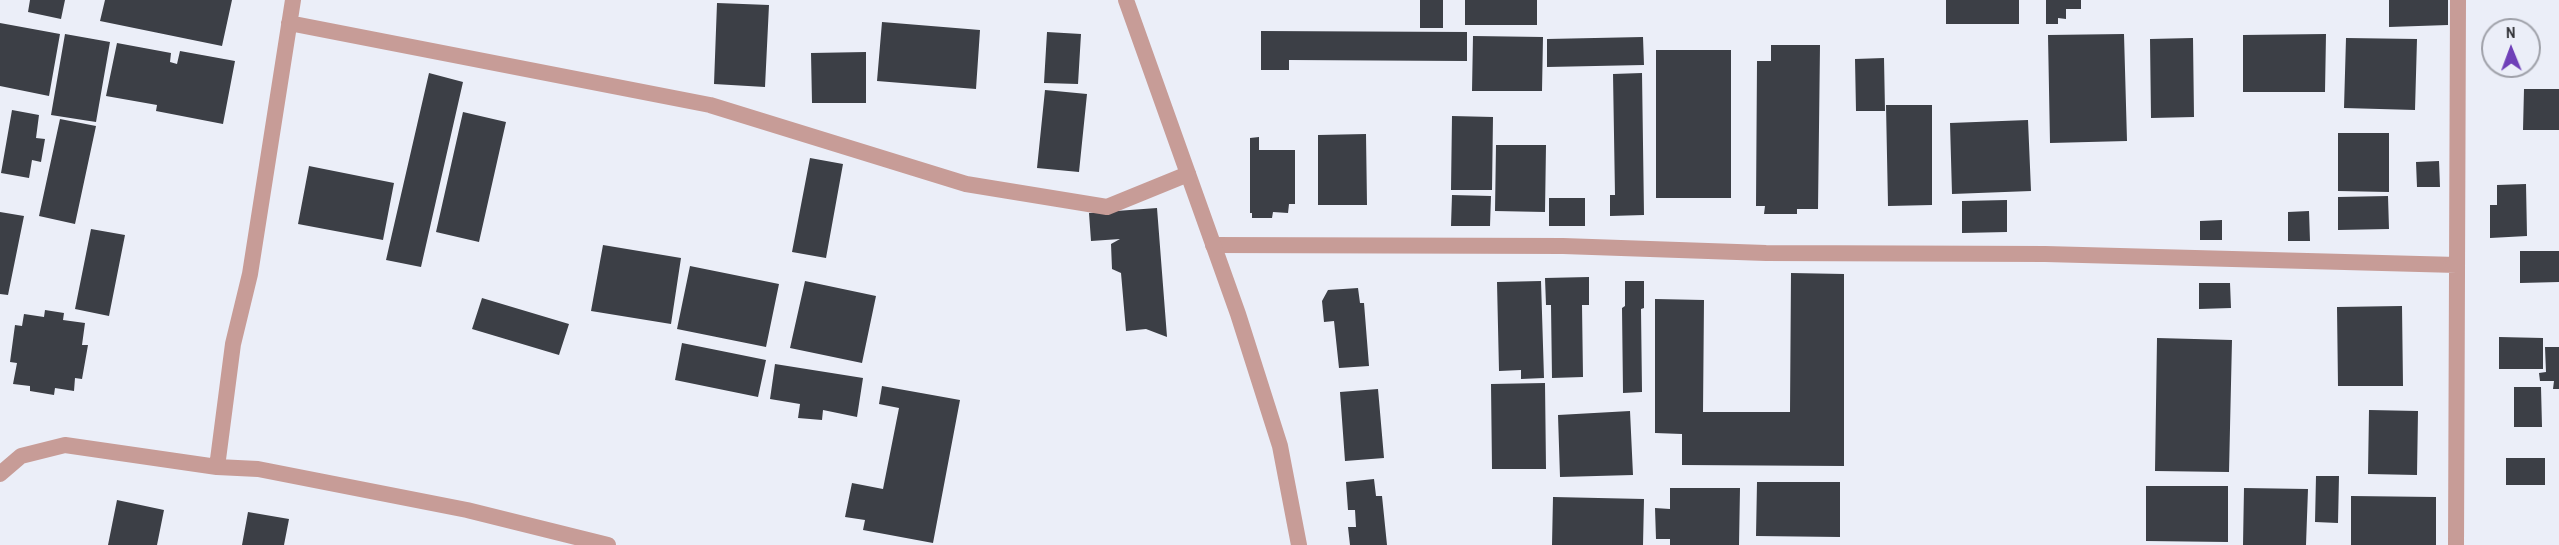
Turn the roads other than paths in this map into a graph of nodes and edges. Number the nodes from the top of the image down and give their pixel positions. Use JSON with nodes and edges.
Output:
{"nodes":[{"id":1,"x":293,"y":0,"type":"edge"},
{"id":2,"x":1126,"y":0,"type":"edge"},
{"id":3,"x":2458,"y":0,"type":"edge"},
{"id":4,"x":289,"y":23,"type":"junction"},
{"id":5,"x":1188,"y":174,"type":"junction"},
{"id":6,"x":1213,"y":245,"type":"junction"},
{"id":7,"x":2457,"y":265,"type":"junction"},
{"id":8,"x":218,"y":467,"type":"junction"},
{"id":9,"x":0,"y":474,"type":"edge"},
{"id":10,"x":608,"y":545,"type":"edge"},
{"id":11,"x":1299,"y":545,"type":"edge"},
{"id":12,"x":2456,"y":545,"type":"edge"}],
"edges":[{"from":1,"to":4,"type":"street"},
{"from":2,"to":5,"type":"street"},
{"from":3,"to":7,"type":"street"},
{"from":4,"to":5,"type":"street"},
{"from":4,"to":8,"type":"street"},
{"from":5,"to":6,"type":"street"},
{"from":6,"to":7,"type":"street"},
{"from":6,"to":11,"type":"street"},
{"from":7,"to":12,"type":"street"},
{"from":8,"to":9,"type":"street"},
{"from":8,"to":10,"type":"street"}]}
